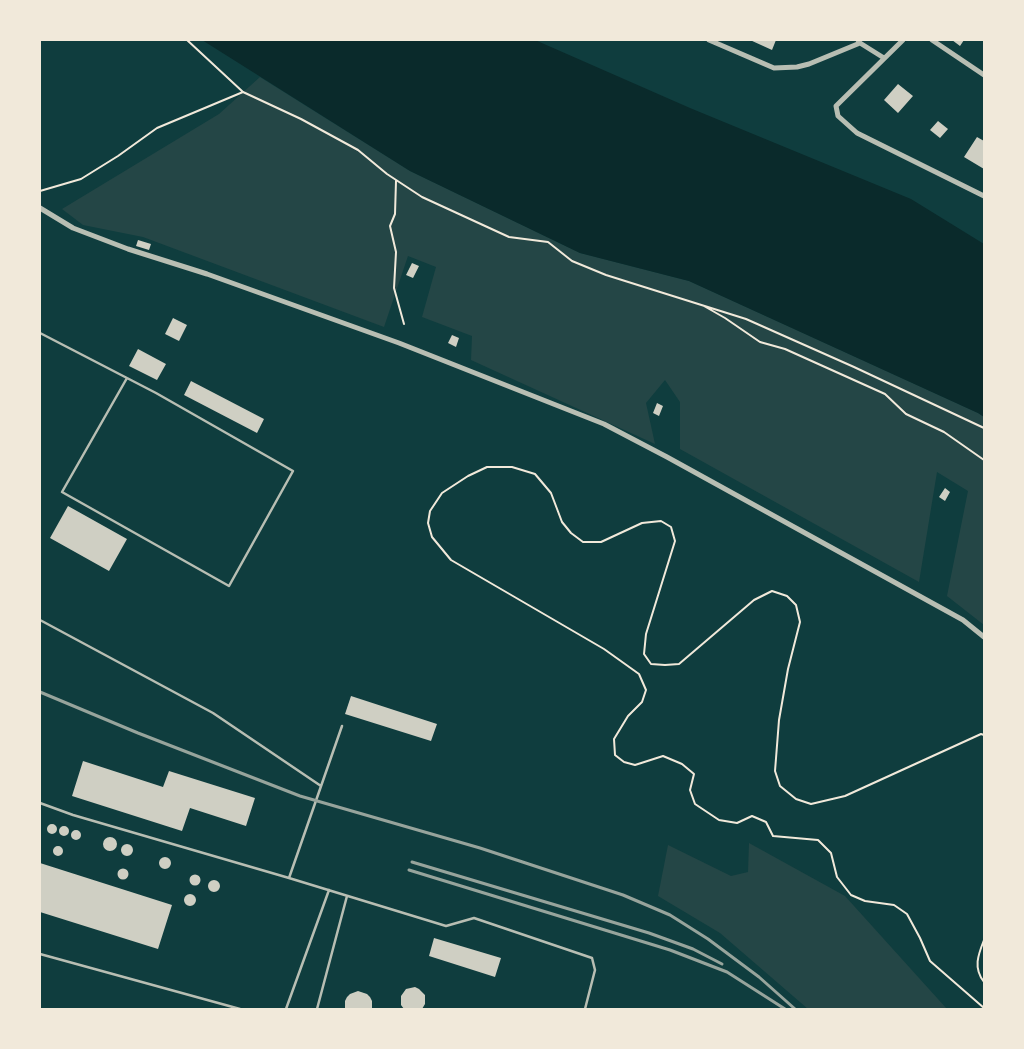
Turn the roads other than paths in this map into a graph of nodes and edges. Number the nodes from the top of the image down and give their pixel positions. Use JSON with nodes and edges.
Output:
{"nodes":[{"id":1,"x":709,"y":40,"type":"edge"},
{"id":2,"x":903,"y":40,"type":"edge"},
{"id":3,"x":932,"y":40,"type":"edge"},
{"id":4,"x":859,"y":41,"type":"edge"},
{"id":5,"x":884,"y":58,"type":"junction"},
{"id":6,"x":984,"y":76,"type":"edge"},
{"id":7,"x":984,"y":196,"type":"edge"},
{"id":8,"x":40,"y":208,"type":"edge"},
{"id":9,"x":40,"y":333,"type":"edge"},
{"id":10,"x":127,"y":378,"type":"junction"},
{"id":11,"x":40,"y":620,"type":"edge"},
{"id":12,"x":984,"y":636,"type":"edge"},
{"id":13,"x":342,"y":726,"type":"dead end"},
{"id":14,"x":321,"y":786,"type":"junction"},
{"id":15,"x":40,"y":803,"type":"edge"},
{"id":16,"x":289,"y":878,"type":"junction"},
{"id":17,"x":328,"y":890,"type":"junction"},
{"id":18,"x":347,"y":896,"type":"junction"},
{"id":19,"x":40,"y":954,"type":"edge"},
{"id":20,"x":240,"y":1009,"type":"edge"},
{"id":21,"x":286,"y":1009,"type":"edge"},
{"id":22,"x":317,"y":1009,"type":"edge"},
{"id":23,"x":585,"y":1009,"type":"edge"}],
"edges":[{"from":1,"to":4,"type":"street"},
{"from":2,"to":5,"type":"street"},
{"from":3,"to":6,"type":"street"},
{"from":4,"to":5,"type":"street"},
{"from":5,"to":7,"type":"street"},
{"from":8,"to":12,"type":"street"},
{"from":9,"to":10,"type":"lane"},
{"from":10,"to":10,"type":"lane"},
{"from":11,"to":14,"type":"lane"},
{"from":13,"to":14,"type":"lane"},
{"from":14,"to":16,"type":"lane"},
{"from":15,"to":16,"type":"lane"},
{"from":16,"to":17,"type":"lane"},
{"from":17,"to":18,"type":"lane"},
{"from":17,"to":21,"type":"lane"},
{"from":18,"to":22,"type":"lane"},
{"from":18,"to":23,"type":"lane"},
{"from":19,"to":20,"type":"lane"}]}
